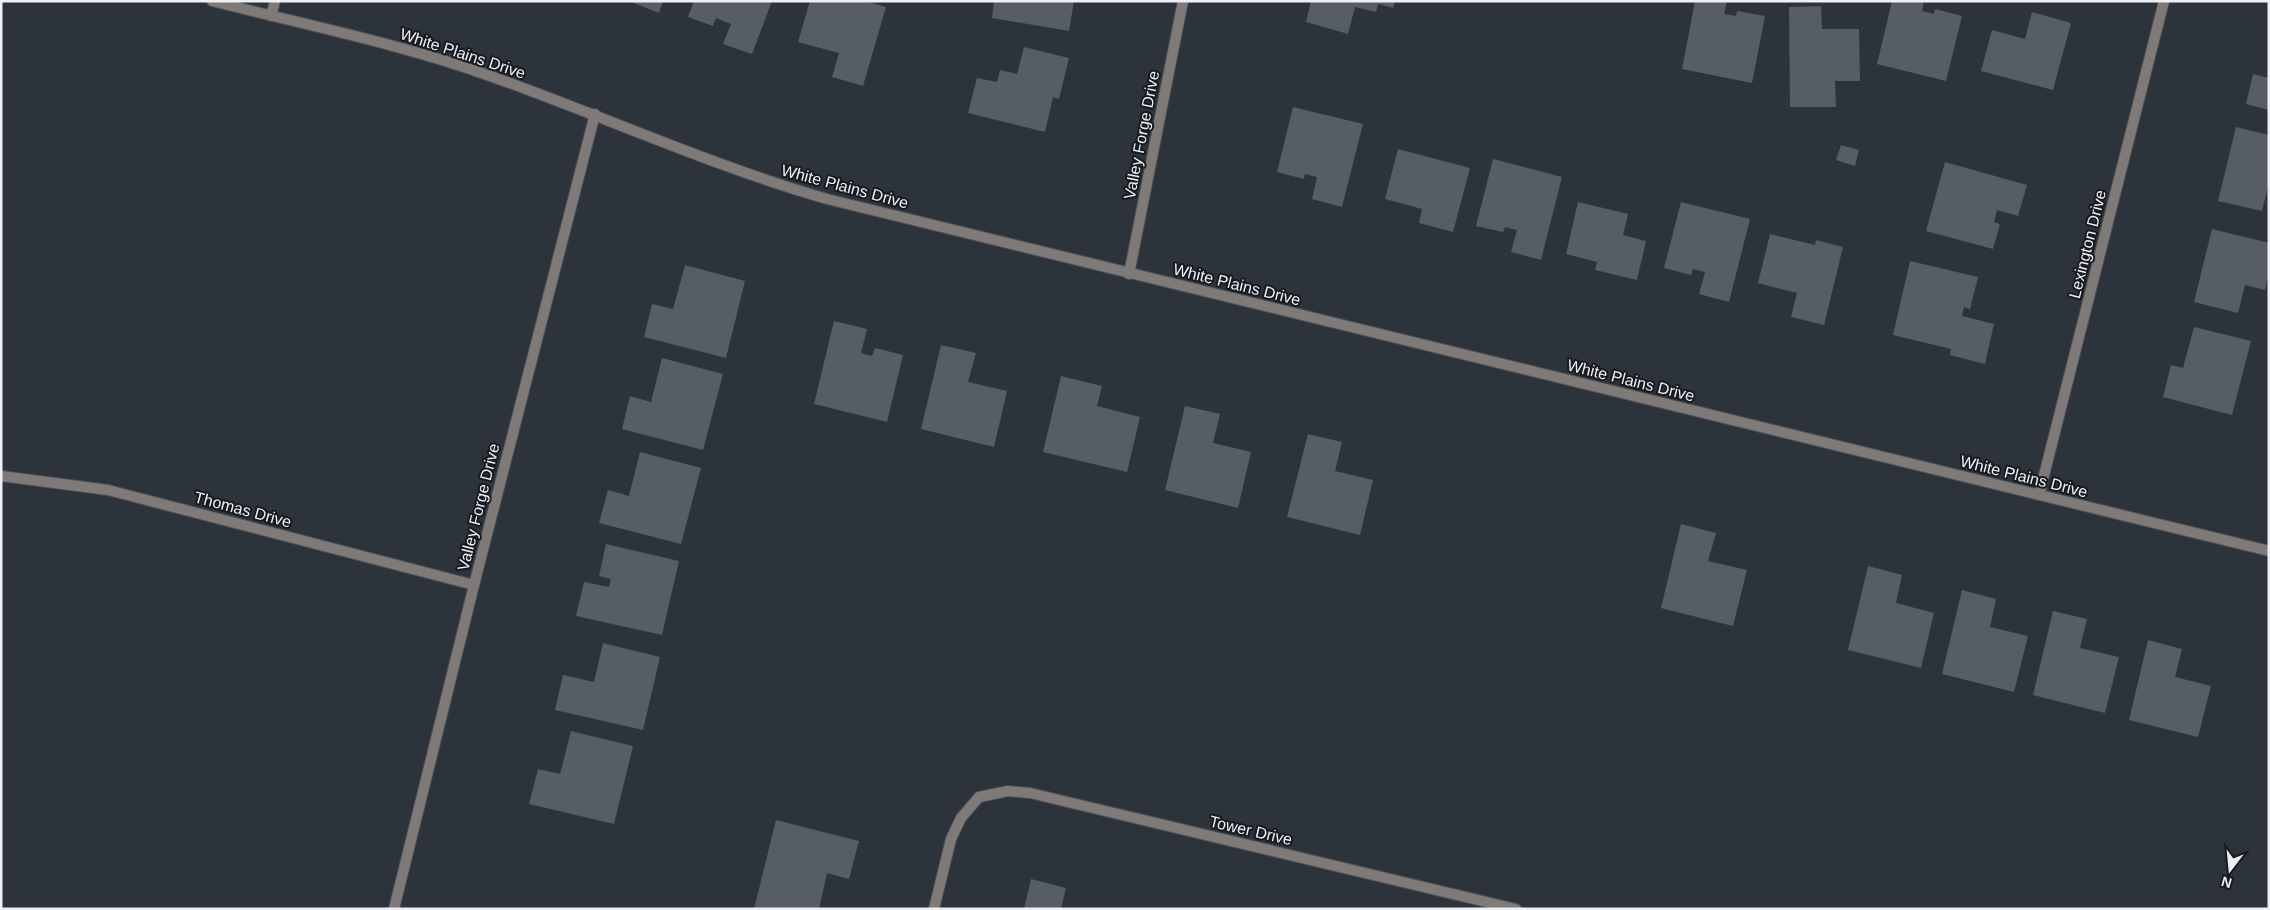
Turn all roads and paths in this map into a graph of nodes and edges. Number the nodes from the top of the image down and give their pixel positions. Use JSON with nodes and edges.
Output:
{"nodes":[{"id":1,"x":212,"y":1,"type":"edge"},
{"id":2,"x":275,"y":1,"type":"edge"},
{"id":3,"x":1183,"y":1,"type":"edge"},
{"id":4,"x":2164,"y":1,"type":"edge"},
{"id":5,"x":271,"y":16,"type":"junction"},
{"id":6,"x":595,"y":114,"type":"junction"},
{"id":7,"x":1129,"y":274,"type":"junction"},
{"id":8,"x":1,"y":476,"type":"edge"},
{"id":9,"x":2039,"y":495,"type":"junction"},
{"id":10,"x":2269,"y":551,"type":"edge"},
{"id":11,"x":474,"y":585,"type":"junction"},
{"id":12,"x":394,"y":909,"type":"edge"},
{"id":13,"x":934,"y":909,"type":"edge"},
{"id":14,"x":1516,"y":909,"type":"edge"}],
"edges":[{"from":1,"to":5,"type":"street","name":"White Plains Drive"},
{"from":2,"to":5,"type":"street"},
{"from":3,"to":7,"type":"street","name":"Valley Forge Drive"},
{"from":4,"to":9,"type":"street","name":"Lexington Drive"},
{"from":5,"to":6,"type":"street","name":"White Plains Drive"},
{"from":6,"to":7,"type":"street","name":"White Plains Drive"},
{"from":6,"to":11,"type":"street","name":"Valley Forge Drive"},
{"from":7,"to":9,"type":"street","name":"White Plains Drive"},
{"from":8,"to":11,"type":"street","name":"Thomas Drive"},
{"from":9,"to":10,"type":"street","name":"White Plains Drive"},
{"from":11,"to":12,"type":"street","name":"Valley Forge Drive"},
{"from":13,"to":14,"type":"street","name":"Tower Drive"}]}
